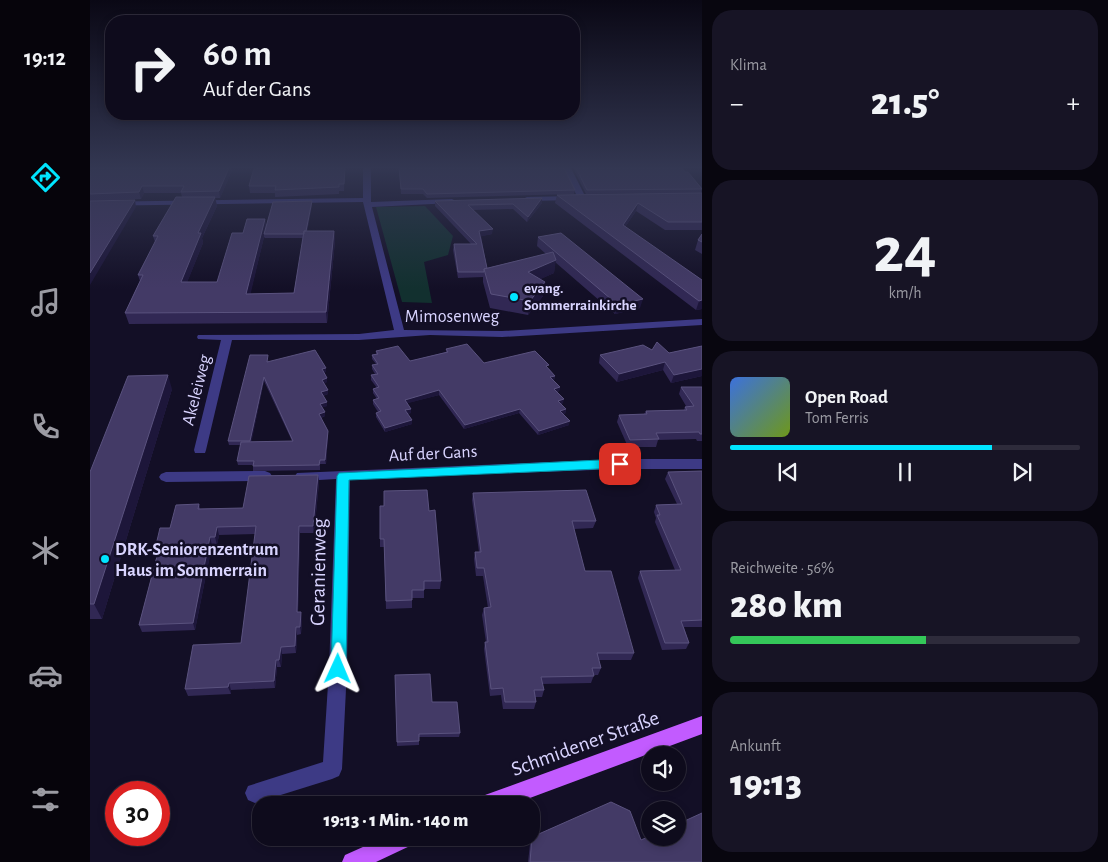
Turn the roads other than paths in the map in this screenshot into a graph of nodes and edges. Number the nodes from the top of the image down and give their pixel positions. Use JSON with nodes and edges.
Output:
{"nodes":[{"id":1,"x":367,"y":208,"type":"edge"},
{"id":2,"x":702,"y":322,"type":"edge"},
{"id":3,"x":400,"y":333,"type":"junction"},
{"id":4,"x":202,"y":337,"type":"dead end"},
{"id":5,"x":227,"y":338,"type":"junction"},
{"id":6,"x":200,"y":450,"type":"dead end"},
{"id":7,"x":702,"y":464,"type":"edge"},
{"id":8,"x":343,"y":476,"type":"junction"},
{"id":9,"x":166,"y":477,"type":"dead end"},
{"id":10,"x":702,"y":725,"type":"edge"},
{"id":11,"x":255,"y":793,"type":"dead end"},
{"id":12,"x":509,"y":796,"type":"edge"},
{"id":13,"x":387,"y":846,"type":"edge"},
{"id":14,"x":352,"y":862,"type":"edge"}],
"edges":[{"from":1,"to":3,"type":"street"},
{"from":2,"to":3,"type":"street","name":"Mimosenweg"},
{"from":3,"to":5,"type":"street","name":"Mimosenweg"},
{"from":4,"to":5,"type":"street","name":"Mimosenweg"},
{"from":5,"to":6,"type":"street","name":"Akeleiweg"},
{"from":7,"to":8,"type":"street","name":"Auf der Gans"},
{"from":8,"to":9,"type":"street","name":"Auf der Gans"},
{"from":8,"to":11,"type":"street","name":"Geranienweg"},
{"from":10,"to":12,"type":"main road","name":"Schmidener Straße"},
{"from":13,"to":14,"type":"main road"}]}
